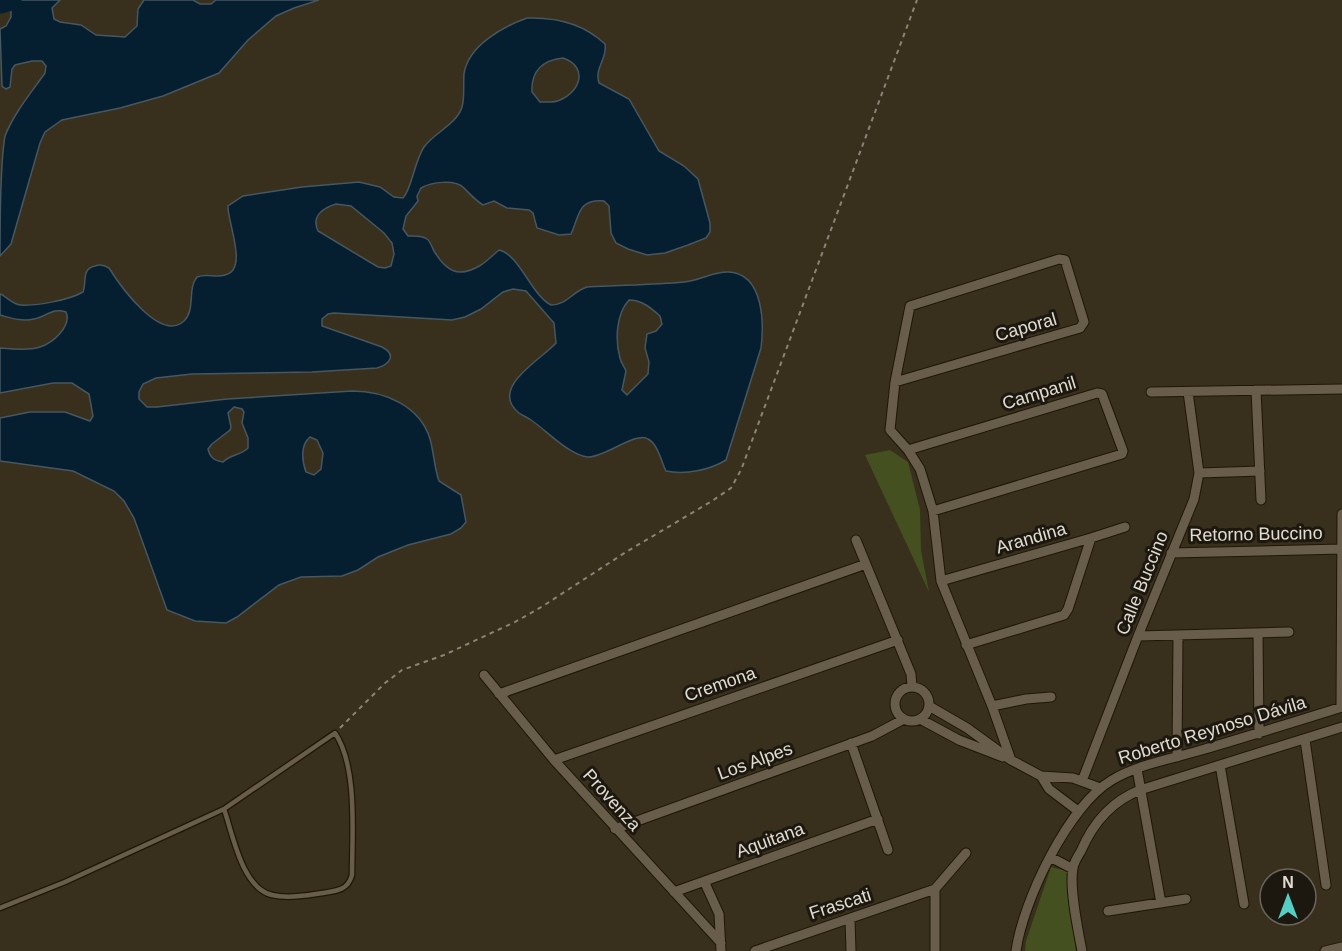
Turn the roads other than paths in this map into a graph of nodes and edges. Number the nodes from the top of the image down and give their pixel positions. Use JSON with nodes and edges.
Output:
{"nodes":[{"id":1,"x":896,"y":382,"type":"junction"},
{"id":2,"x":1342,"y":389,"type":"edge"},
{"id":3,"x":1256,"y":390,"type":"junction"},
{"id":4,"x":1151,"y":392,"type":"dead end"},
{"id":5,"x":1188,"y":392,"type":"junction"},
{"id":6,"x":908,"y":450,"type":"junction"},
{"id":7,"x":1260,"y":471,"type":"junction"},
{"id":8,"x":1199,"y":473,"type":"junction"},
{"id":9,"x":1261,"y":500,"type":"dead end"},
{"id":10,"x":933,"y":512,"type":"junction"},
{"id":11,"x":1342,"y":514,"type":"edge"},
{"id":12,"x":1125,"y":527,"type":"dead end"},
{"id":13,"x":1091,"y":538,"type":"junction"},
{"id":14,"x":856,"y":540,"type":"dead end"},
{"id":15,"x":1342,"y":549,"type":"edge"},
{"id":16,"x":1171,"y":553,"type":"junction"},
{"id":17,"x":866,"y":564,"type":"junction"},
{"id":18,"x":941,"y":581,"type":"junction"},
{"id":19,"x":1289,"y":632,"type":"dead end"},
{"id":20,"x":1258,"y":633,"type":"junction"},
{"id":21,"x":1178,"y":635,"type":"junction"},
{"id":22,"x":1137,"y":636,"type":"junction"},
{"id":23,"x":898,"y":640,"type":"junction"},
{"id":24,"x":966,"y":645,"type":"junction"},
{"id":25,"x":484,"y":675,"type":"dead end"},
{"id":26,"x":912,"y":686,"type":"junction"},
{"id":27,"x":499,"y":694,"type":"junction"},
{"id":28,"x":1052,"y":697,"type":"dead end"},
{"id":29,"x":929,"y":706,"type":"junction"},
{"id":30,"x":992,"y":706,"type":"junction"},
{"id":31,"x":1342,"y":707,"type":"edge"},
{"id":32,"x":904,"y":719,"type":"junction"},
{"id":33,"x":920,"y":719,"type":"junction"},
{"id":34,"x":1342,"y":727,"type":"edge"},
{"id":35,"x":1259,"y":734,"type":"junction"},
{"id":36,"x":1305,"y":740,"type":"junction"},
{"id":37,"x":851,"y":743,"type":"junction"},
{"id":38,"x":1177,"y":758,"type":"junction"},
{"id":39,"x":554,"y":760,"type":"junction"},
{"id":40,"x":1011,"y":760,"type":"junction"},
{"id":41,"x":1220,"y":765,"type":"junction"},
{"id":42,"x":1137,"y":769,"type":"junction"},
{"id":43,"x":1041,"y":776,"type":"junction"},
{"id":44,"x":1082,"y":781,"type":"junction"},
{"id":45,"x":1100,"y":788,"type":"junction"},
{"id":46,"x":1140,"y":790,"type":"junction"},
{"id":47,"x":224,"y":809,"type":"junction"},
{"id":48,"x":1078,"y":811,"type":"junction"},
{"id":49,"x":878,"y":819,"type":"junction"},
{"id":50,"x":615,"y":829,"type":"junction"},
{"id":51,"x":888,"y":850,"type":"dead end"},
{"id":52,"x":966,"y":853,"type":"dead end"},
{"id":53,"x":1050,"y":856,"type":"junction"},
{"id":54,"x":1073,"y":868,"type":"junction"},
{"id":55,"x":705,"y":881,"type":"junction"},
{"id":56,"x":1326,"y":885,"type":"dead end"},
{"id":57,"x":935,"y":889,"type":"junction"},
{"id":58,"x":674,"y":892,"type":"junction"},
{"id":59,"x":1186,"y":899,"type":"dead end"},
{"id":60,"x":1161,"y":903,"type":"junction"},
{"id":61,"x":1244,"y":903,"type":"dead end"},
{"id":62,"x":0,"y":908,"type":"edge"},
{"id":63,"x":1108,"y":911,"type":"dead end"},
{"id":64,"x":850,"y":919,"type":"junction"},
{"id":65,"x":721,"y":947,"type":"edge"},
{"id":66,"x":1342,"y":947,"type":"edge"},
{"id":67,"x":769,"y":948,"type":"edge"},
{"id":68,"x":755,"y":951,"type":"edge"},
{"id":69,"x":851,"y":951,"type":"edge"},
{"id":70,"x":935,"y":951,"type":"edge"},
{"id":71,"x":1016,"y":951,"type":"edge"},
{"id":72,"x":1082,"y":951,"type":"edge"},
{"id":73,"x":1325,"y":951,"type":"edge"}],
"edges":[{"from":1,"to":1,"type":"street","name":"Caporal"},
{"from":1,"to":6,"type":"street"},
{"from":2,"to":3,"type":"street"},
{"from":3,"to":5,"type":"street"},
{"from":3,"to":7,"type":"street"},
{"from":4,"to":5,"type":"street"},
{"from":5,"to":8,"type":"street","name":"Calle Buccino"},
{"from":6,"to":10,"type":"street"},
{"from":6,"to":10,"type":"street","name":"Campanil"},
{"from":7,"to":8,"type":"street"},
{"from":7,"to":9,"type":"street"},
{"from":8,"to":16,"type":"street","name":"Calle Buccino"},
{"from":10,"to":18,"type":"street"},
{"from":11,"to":15,"type":"street","name":"Retorno Buccino"},
{"from":12,"to":13,"type":"street"},
{"from":13,"to":18,"type":"street","name":"Arandina"},
{"from":13,"to":24,"type":"street","name":"Arandina"},
{"from":14,"to":17,"type":"street"},
{"from":15,"to":16,"type":"street","name":"Retorno Buccino"},
{"from":15,"to":31,"type":"street","name":"Retorno Buccino"},
{"from":16,"to":22,"type":"street","name":"Calle Buccino"},
{"from":17,"to":23,"type":"street"},
{"from":17,"to":27,"type":"street"},
{"from":18,"to":24,"type":"street"},
{"from":19,"to":20,"type":"street"},
{"from":20,"to":21,"type":"street"},
{"from":20,"to":35,"type":"street"},
{"from":21,"to":22,"type":"street"},
{"from":21,"to":38,"type":"street"},
{"from":22,"to":44,"type":"street","name":"Calle Buccino"},
{"from":23,"to":26,"type":"street"},
{"from":23,"to":39,"type":"street","name":"Cremona"},
{"from":24,"to":30,"type":"street"},
{"from":25,"to":27,"type":"street","name":"Provenza"},
{"from":26,"to":29,"type":"street"},
{"from":26,"to":32,"type":"street"},
{"from":27,"to":39,"type":"street","name":"Provenza"},
{"from":28,"to":30,"type":"street"},
{"from":29,"to":33,"type":"street"},
{"from":29,"to":40,"type":"street"},
{"from":30,"to":40,"type":"street"},
{"from":31,"to":35,"type":"street","name":"Roberto Reynoso Dávila"},
{"from":32,"to":33,"type":"street"},
{"from":32,"to":37,"type":"street","name":"Los Alpes"},
{"from":33,"to":40,"type":"street"},
{"from":34,"to":36,"type":"street","name":"Roberto Reynoso Dávila"},
{"from":35,"to":38,"type":"street","name":"Roberto Reynoso Dávila"},
{"from":36,"to":41,"type":"street","name":"Roberto Reynoso Dávila"},
{"from":36,"to":56,"type":"street"},
{"from":37,"to":49,"type":"street"},
{"from":37,"to":50,"type":"street","name":"Los Alpes"},
{"from":38,"to":42,"type":"street","name":"Roberto Reynoso Dávila"},
{"from":39,"to":50,"type":"street","name":"Provenza"},
{"from":40,"to":43,"type":"street"},
{"from":41,"to":46,"type":"street","name":"Roberto Reynoso Dávila"},
{"from":41,"to":61,"type":"street"},
{"from":42,"to":45,"type":"street","name":"Roberto Reynoso Dávila"},
{"from":42,"to":46,"type":"street"},
{"from":43,"to":44,"type":"street"},
{"from":43,"to":48,"type":"street"},
{"from":44,"to":45,"type":"street"},
{"from":45,"to":48,"type":"street","name":"Roberto Reynoso Dávila"},
{"from":46,"to":54,"type":"street","name":"Roberto Reynoso Dávila"},
{"from":46,"to":60,"type":"street"},
{"from":47,"to":47,"type":"lane"},
{"from":47,"to":62,"type":"lane"},
{"from":48,"to":53,"type":"street","name":"Roberto Reynoso Dávila"},
{"from":49,"to":51,"type":"street"},
{"from":49,"to":55,"type":"street","name":"Aquitana"},
{"from":50,"to":58,"type":"street","name":"Provenza"},
{"from":52,"to":57,"type":"street","name":"Frascati"},
{"from":53,"to":54,"type":"street"},
{"from":53,"to":71,"type":"street","name":"Roberto Reynoso Dávila"},
{"from":54,"to":72,"type":"street","name":"Roberto Reynoso Dávila"},
{"from":55,"to":58,"type":"street","name":"Aquitana"},
{"from":55,"to":65,"type":"street"},
{"from":57,"to":64,"type":"street","name":"Frascati"},
{"from":57,"to":70,"type":"street"},
{"from":58,"to":65,"type":"street","name":"Provenza"},
{"from":59,"to":60,"type":"street"},
{"from":60,"to":63,"type":"street"},
{"from":64,"to":67,"type":"street","name":"Frascati"},
{"from":64,"to":69,"type":"street"},
{"from":66,"to":73,"type":"street"},
{"from":67,"to":68,"type":"street","name":"Frascati"}]}
